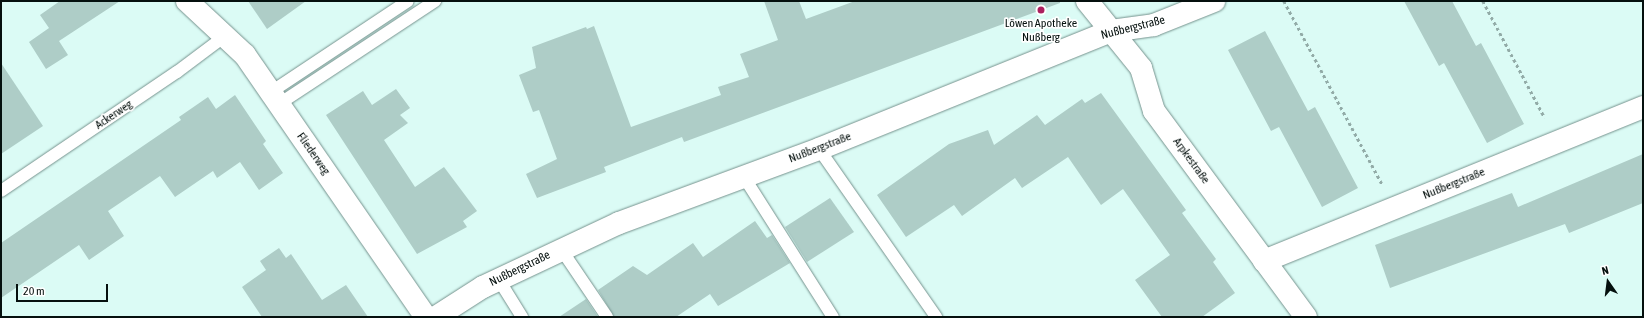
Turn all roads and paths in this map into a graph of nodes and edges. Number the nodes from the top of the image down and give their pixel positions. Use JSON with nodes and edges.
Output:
{"nodes":[{"id":1,"x":187,"y":1,"type":"edge"},
{"id":2,"x":408,"y":1,"type":"edge"},
{"id":3,"x":435,"y":1,"type":"edge"},
{"id":4,"x":1087,"y":1,"type":"edge"},
{"id":5,"x":1214,"y":1,"type":"edge"},
{"id":6,"x":1284,"y":1,"type":"edge"},
{"id":7,"x":1483,"y":1,"type":"edge"},
{"id":8,"x":1111,"y":31,"type":"junction"},
{"id":9,"x":225,"y":36,"type":"junction"},
{"id":10,"x":275,"y":98,"type":"junction"},
{"id":11,"x":1643,"y":107,"type":"edge"},
{"id":12,"x":1558,"y":142,"type":"junction"},
{"id":13,"x":819,"y":149,"type":"junction"},
{"id":14,"x":744,"y":177,"type":"junction"},
{"id":15,"x":1,"y":191,"type":"edge"},
{"id":16,"x":1395,"y":208,"type":"junction"},
{"id":17,"x":561,"y":249,"type":"junction"},
{"id":18,"x":1264,"y":261,"type":"junction"},
{"id":19,"x":499,"y":280,"type":"junction"},
{"id":20,"x":426,"y":317,"type":"edge"},
{"id":21,"x":436,"y":317,"type":"edge"},
{"id":22,"x":522,"y":317,"type":"edge"},
{"id":23,"x":607,"y":317,"type":"edge"},
{"id":24,"x":833,"y":317,"type":"edge"},
{"id":25,"x":936,"y":317,"type":"edge"},
{"id":26,"x":1306,"y":317,"type":"edge"}],
"edges":[{"from":1,"to":9,"type":"street","name":"Fliederweg"},
{"from":2,"to":10,"type":"lane"},
{"from":3,"to":10,"type":"lane"},
{"from":4,"to":8,"type":"street","name":"Arpkestraße"},
{"from":5,"to":8,"type":"street","name":"Nußbergstraße"},
{"from":6,"to":16,"type":"path"},
{"from":7,"to":12,"type":"path"},
{"from":8,"to":13,"type":"street","name":"Nußbergstraße"},
{"from":8,"to":18,"type":"street","name":"Arpkestraße"},
{"from":9,"to":10,"type":"street","name":"Fliederweg"},
{"from":9,"to":15,"type":"lane","name":"Ackerweg"},
{"from":10,"to":20,"type":"street","name":"Fliederweg"},
{"from":11,"to":12,"type":"street","name":"Nußbergstraße"},
{"from":12,"to":16,"type":"street","name":"Nußbergstraße"},
{"from":13,"to":14,"type":"street","name":"Nußbergstraße"},
{"from":13,"to":25,"type":"lane"},
{"from":14,"to":17,"type":"street","name":"Nußbergstraße"},
{"from":14,"to":24,"type":"lane"},
{"from":16,"to":18,"type":"street","name":"Nußbergstraße"},
{"from":17,"to":19,"type":"street","name":"Nußbergstraße"},
{"from":17,"to":23,"type":"lane"},
{"from":18,"to":26,"type":"street","name":"Arpkestraße"},
{"from":19,"to":21,"type":"street","name":"Nußbergstraße"},
{"from":19,"to":22,"type":"lane"}]}
